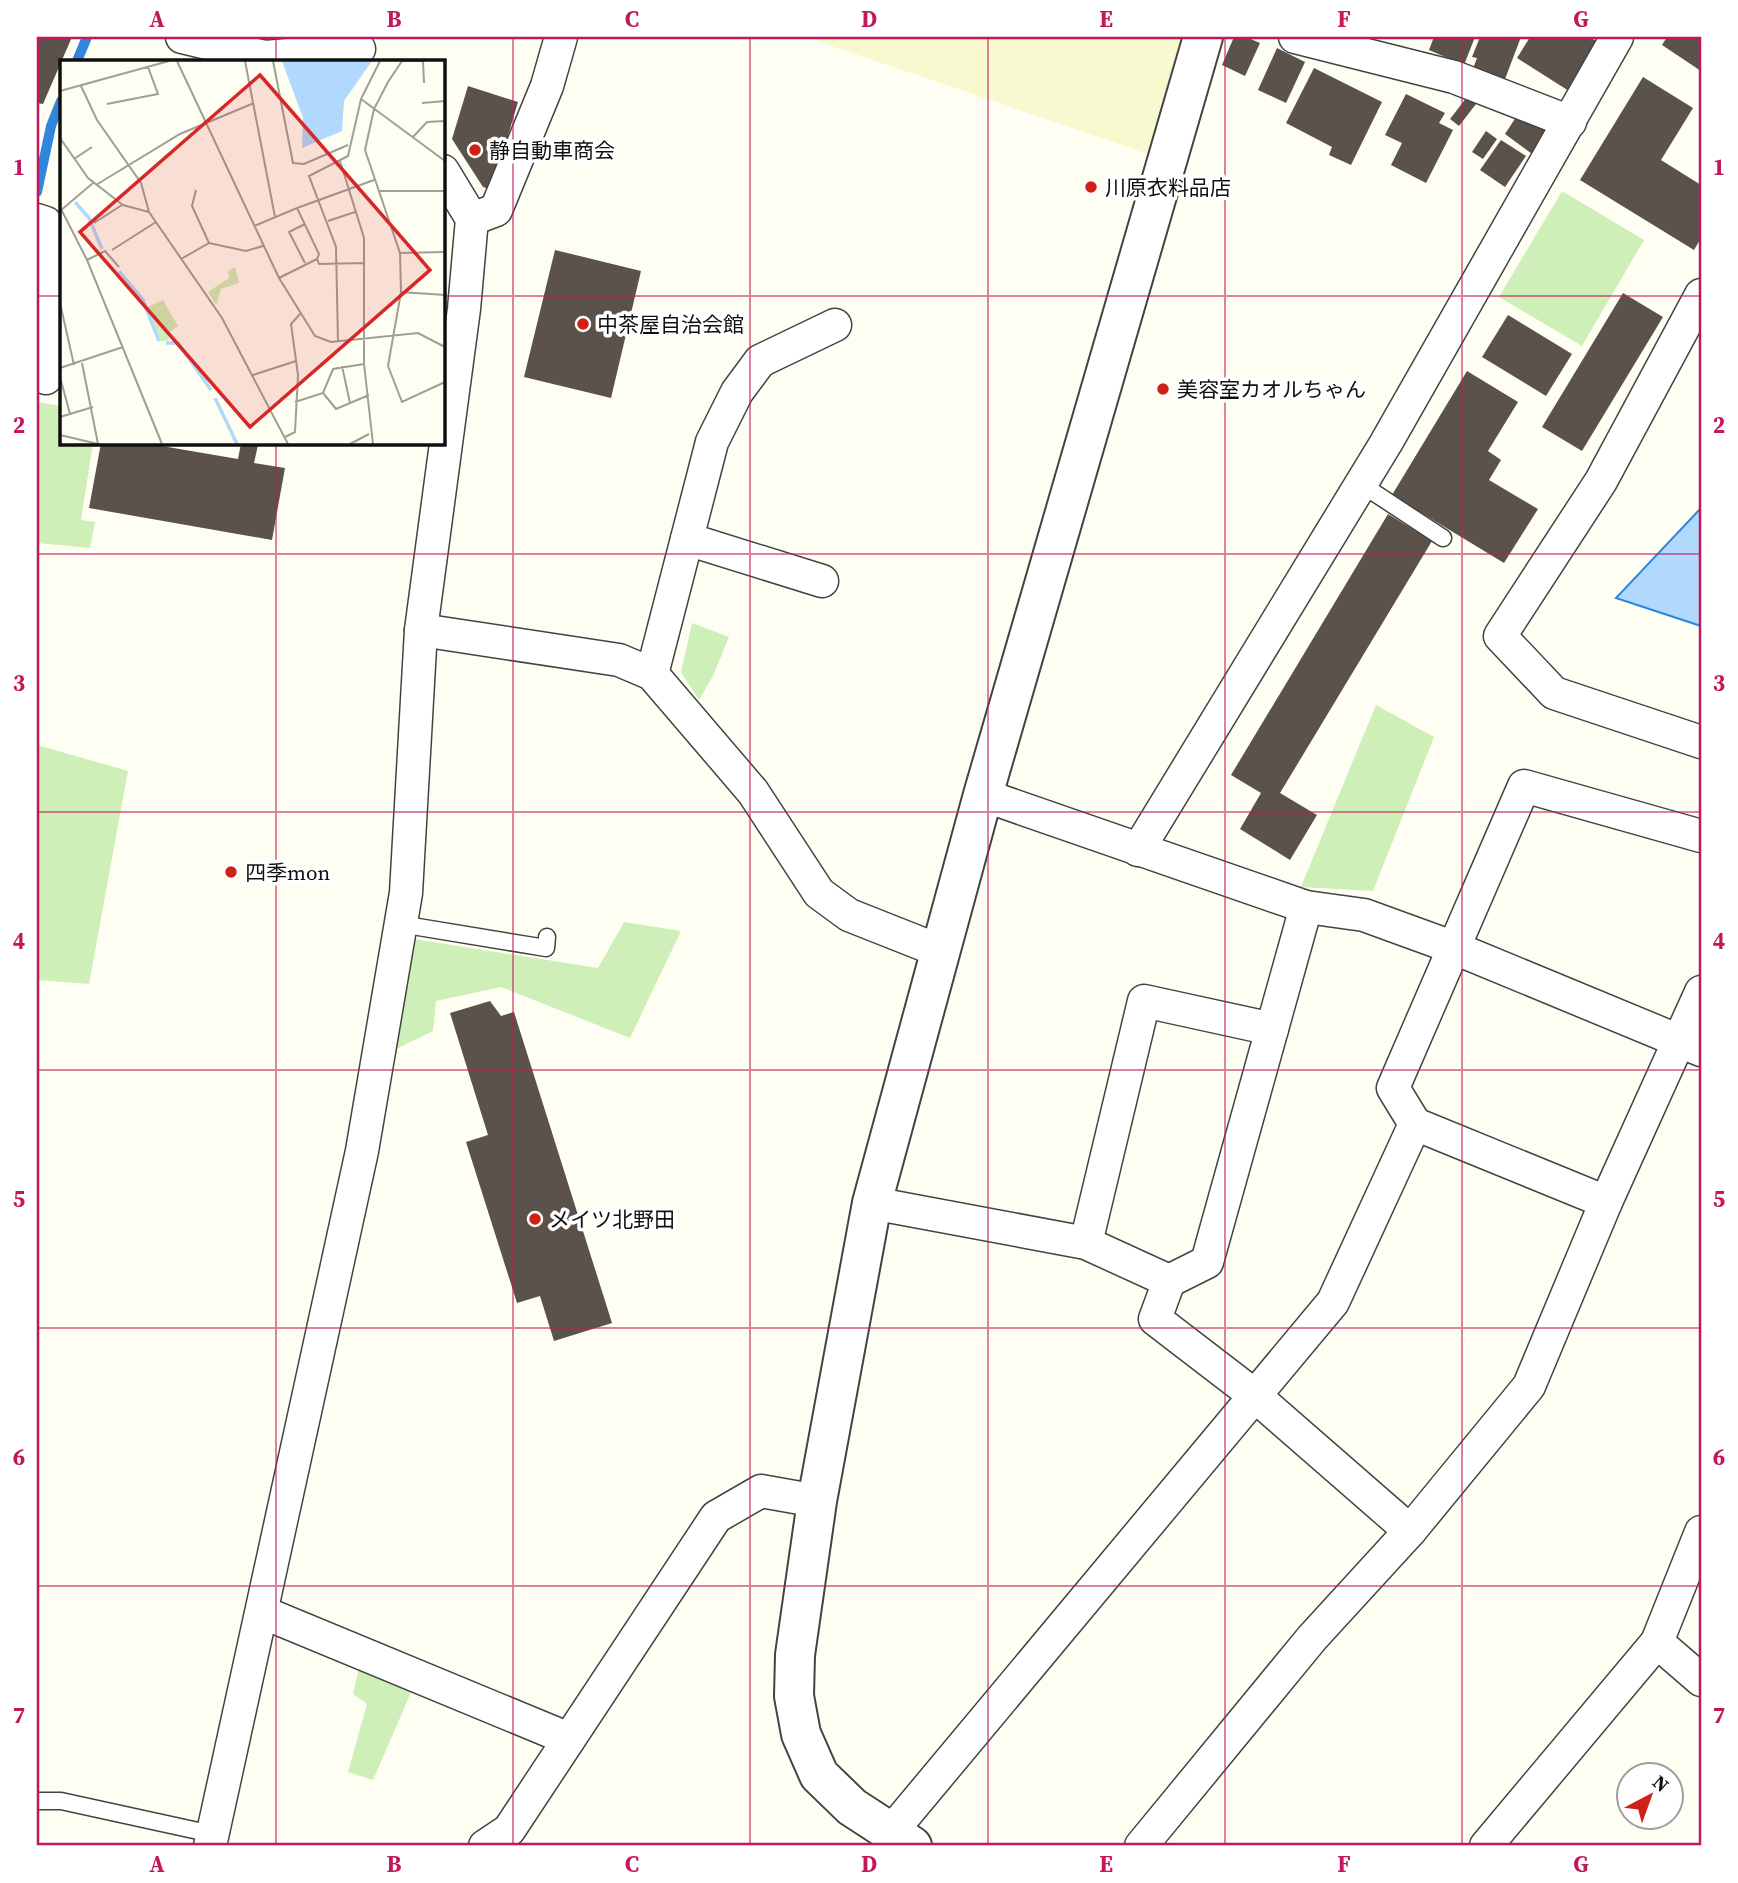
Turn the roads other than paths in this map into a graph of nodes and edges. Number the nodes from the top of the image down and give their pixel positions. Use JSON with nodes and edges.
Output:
{"nodes":[{"id":1,"x":182,"y":37,"type":"edge"},
{"id":2,"x":561,"y":37,"type":"edge"},
{"id":3,"x":1203,"y":37,"type":"edge"},
{"id":4,"x":1294,"y":37,"type":"edge"},
{"id":5,"x":1617,"y":37,"type":"edge"},
{"id":6,"x":360,"y":49,"type":"edge"},
{"id":7,"x":1570,"y":122,"type":"junction"},
{"id":8,"x":444,"y":173,"type":"edge"},
{"id":9,"x":472,"y":219,"type":"junction"},
{"id":10,"x":37,"y":220,"type":"edge"},
{"id":11,"x":1701,"y":295,"type":"edge"},
{"id":12,"x":453,"y":308,"type":"edge"},
{"id":13,"x":835,"y":325,"type":"dead end"},
{"id":14,"x":54,"y":380,"type":"edge"},
{"id":15,"x":444,"y":401,"type":"edge"},
{"id":16,"x":440,"y":444,"type":"edge"},
{"id":17,"x":1361,"y":484,"type":"junction"},
{"id":18,"x":1443,"y":538,"type":"dead end"},
{"id":19,"x":687,"y":540,"type":"junction"},
{"id":20,"x":822,"y":581,"type":"dead end"},
{"id":21,"x":422,"y":630,"type":"junction"},
{"id":22,"x":652,"y":674,"type":"junction"},
{"id":23,"x":1701,"y":742,"type":"edge"},
{"id":24,"x":983,"y":795,"type":"junction"},
{"id":25,"x":1701,"y":835,"type":"edge"},
{"id":26,"x":1138,"y":850,"type":"junction"},
{"id":27,"x":1306,"y":906,"type":"junction"},
{"id":28,"x":401,"y":924,"type":"junction"},
{"id":29,"x":547,"y":937,"type":"dead end"},
{"id":30,"x":1452,"y":947,"type":"junction"},
{"id":31,"x":940,"y":951,"type":"junction"},
{"id":32,"x":1701,"y":992,"type":"edge"},
{"id":33,"x":1272,"y":1029,"type":"junction"},
{"id":34,"x":1690,"y":1045,"type":"edge"},
{"id":35,"x":1415,"y":1124,"type":"junction"},
{"id":36,"x":1606,"y":1202,"type":"junction"},
{"id":37,"x":872,"y":1203,"type":"junction"},
{"id":38,"x":1086,"y":1243,"type":"junction"},
{"id":39,"x":1170,"y":1282,"type":"junction"},
{"id":40,"x":1254,"y":1395,"type":"junction"},
{"id":41,"x":817,"y":1501,"type":"junction"},
{"id":42,"x":1410,"y":1531,"type":"junction"},
{"id":43,"x":1701,"y":1532,"type":"edge"},
{"id":44,"x":262,"y":1612,"type":"junction"},
{"id":45,"x":1657,"y":1642,"type":"junction"},
{"id":46,"x":1701,"y":1680,"type":"edge"},
{"id":47,"x":569,"y":1739,"type":"junction"},
{"id":48,"x":37,"y":1801,"type":"edge"},
{"id":49,"x":901,"y":1839,"type":"edge"},
{"id":50,"x":211,"y":1840,"type":"edge"},
{"id":51,"x":485,"y":1846,"type":"edge"},
{"id":52,"x":1141,"y":1846,"type":"edge"},
{"id":53,"x":1486,"y":1846,"type":"edge"}],
"edges":[{"from":1,"to":6,"type":"street"},
{"from":2,"to":9,"type":"street"},
{"from":3,"to":24,"type":"street"},
{"from":4,"to":7,"type":"street"},
{"from":5,"to":7,"type":"street"},
{"from":7,"to":17,"type":"street"},
{"from":8,"to":9,"type":"street"},
{"from":9,"to":12,"type":"street"},
{"from":10,"to":14,"type":"street"},
{"from":11,"to":23,"type":"street"},
{"from":12,"to":15,"type":"street"},
{"from":13,"to":19,"type":"street"},
{"from":16,"to":21,"type":"street"},
{"from":17,"to":18,"type":"lane"},
{"from":17,"to":26,"type":"street"},
{"from":19,"to":20,"type":"street"},
{"from":19,"to":22,"type":"street"},
{"from":21,"to":22,"type":"street"},
{"from":21,"to":28,"type":"street"},
{"from":22,"to":31,"type":"street"},
{"from":24,"to":26,"type":"street"},
{"from":24,"to":31,"type":"street"},
{"from":25,"to":30,"type":"street"},
{"from":26,"to":27,"type":"street"},
{"from":27,"to":30,"type":"street"},
{"from":27,"to":33,"type":"street"},
{"from":28,"to":29,"type":"lane"},
{"from":28,"to":44,"type":"street"},
{"from":30,"to":34,"type":"street"},
{"from":30,"to":35,"type":"street"},
{"from":31,"to":37,"type":"street"},
{"from":32,"to":34,"type":"street"},
{"from":33,"to":38,"type":"street"},
{"from":33,"to":39,"type":"street"},
{"from":34,"to":36,"type":"street"},
{"from":35,"to":36,"type":"street"},
{"from":35,"to":40,"type":"street"},
{"from":36,"to":42,"type":"street"},
{"from":37,"to":38,"type":"street"},
{"from":37,"to":41,"type":"street"},
{"from":38,"to":39,"type":"street"},
{"from":39,"to":40,"type":"street"},
{"from":40,"to":42,"type":"street"},
{"from":40,"to":49,"type":"street"},
{"from":41,"to":47,"type":"street"},
{"from":41,"to":49,"type":"street"},
{"from":42,"to":52,"type":"street"},
{"from":43,"to":45,"type":"street"},
{"from":44,"to":47,"type":"street"},
{"from":44,"to":50,"type":"street"},
{"from":45,"to":46,"type":"street"},
{"from":45,"to":53,"type":"street"},
{"from":47,"to":51,"type":"street"},
{"from":48,"to":50,"type":"lane"}]}
